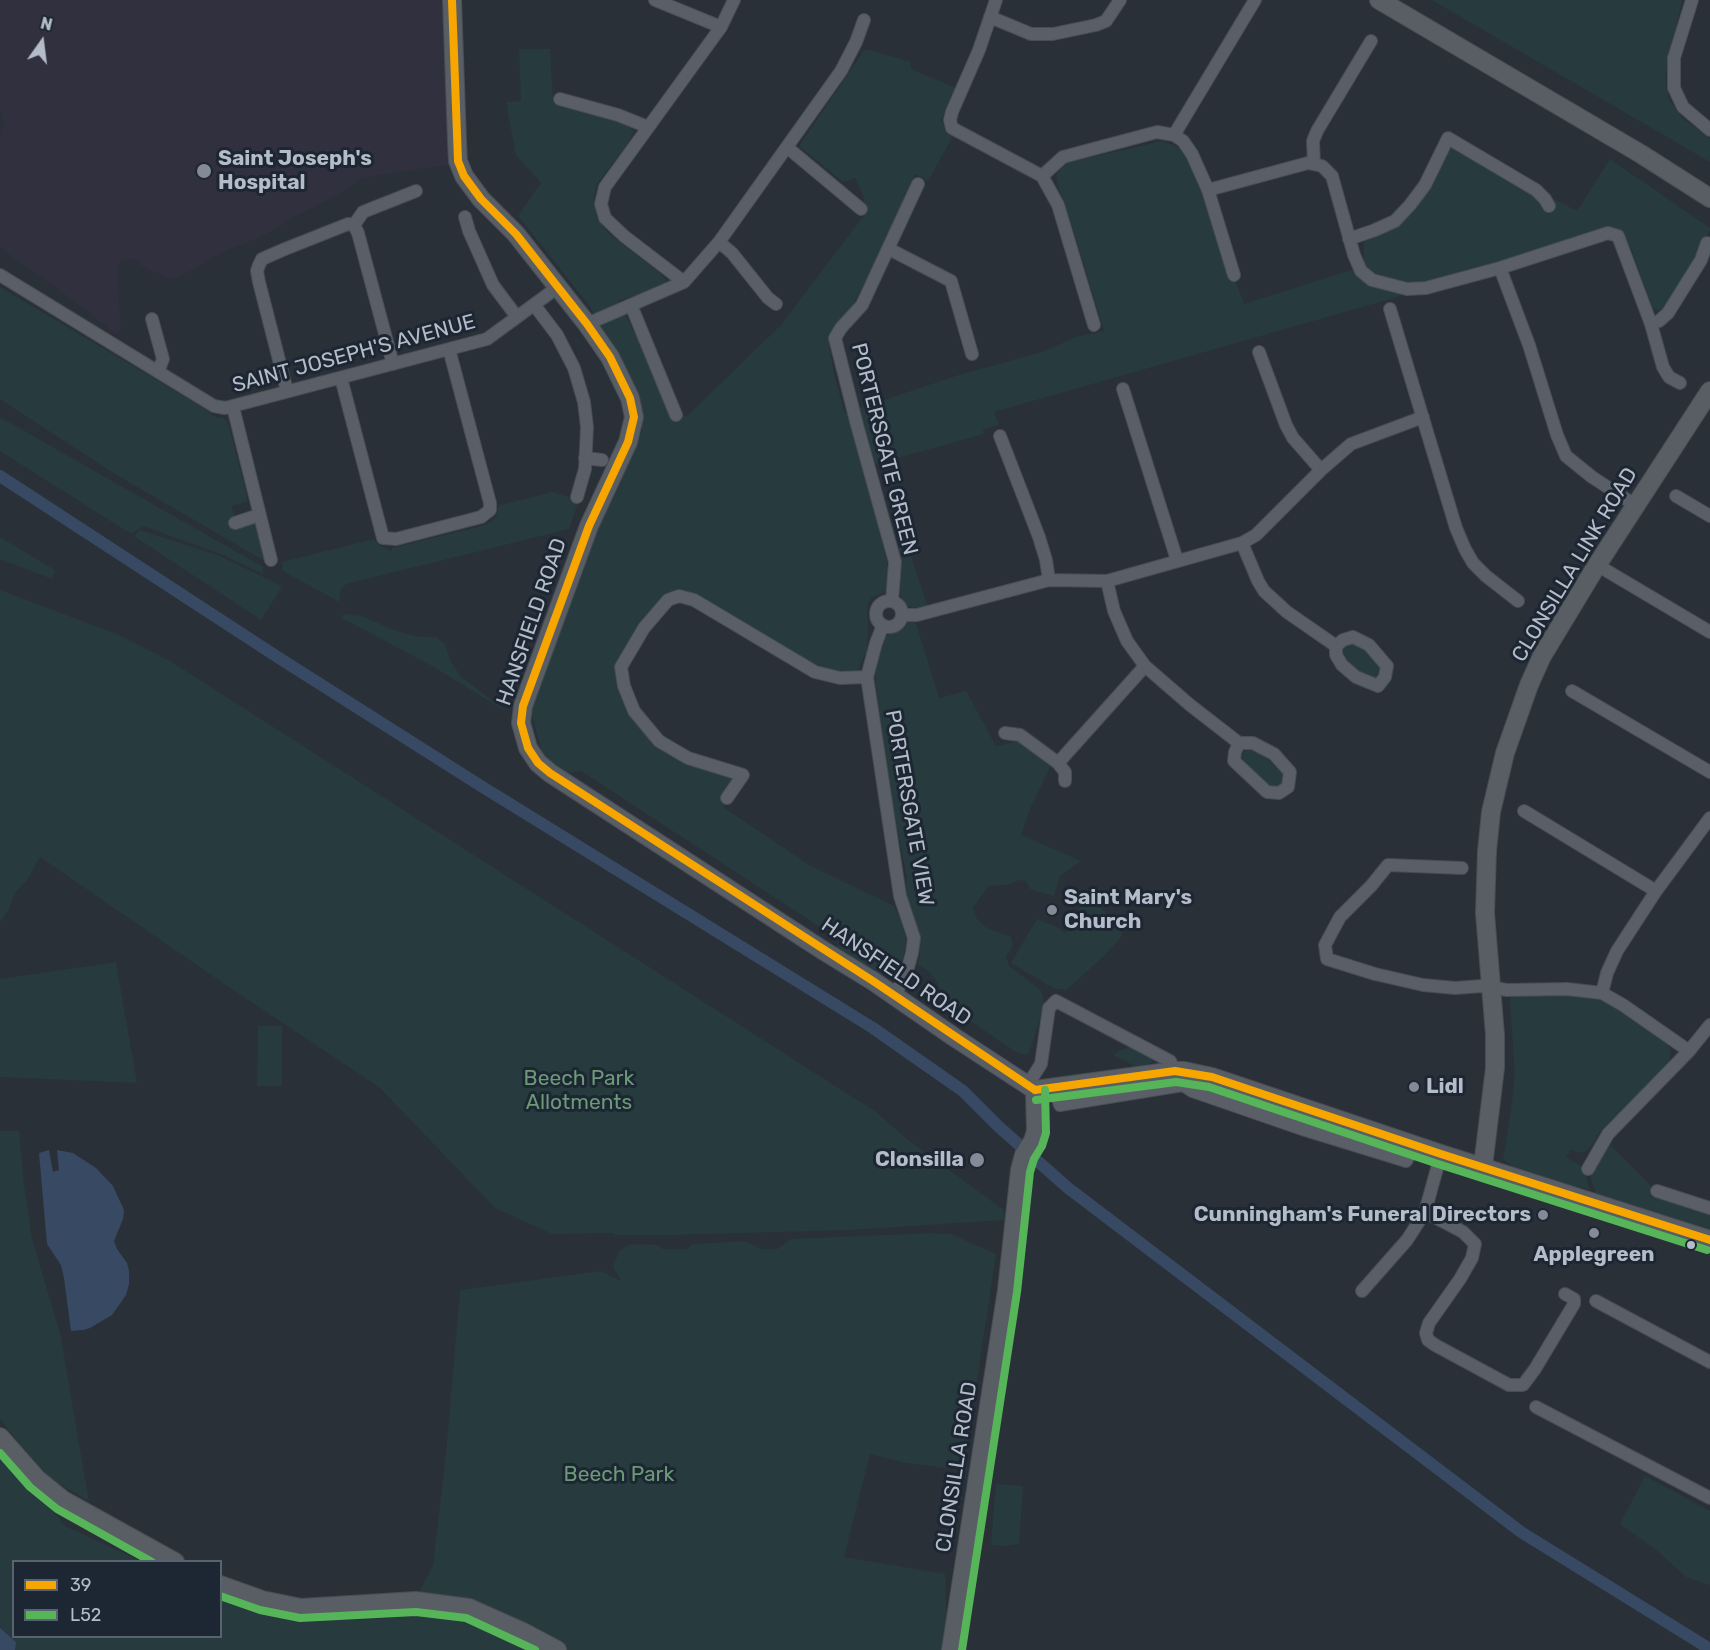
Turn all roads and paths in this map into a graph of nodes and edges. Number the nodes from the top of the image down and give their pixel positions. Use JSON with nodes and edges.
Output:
{"nodes":[{"id":1,"x":452,"y":0,"type":"edge"},
{"id":2,"x":655,"y":0,"type":"edge"},
{"id":3,"x":734,"y":0,"type":"edge"},
{"id":4,"x":996,"y":0,"type":"edge"},
{"id":5,"x":1120,"y":0,"type":"edge"},
{"id":6,"x":1255,"y":0,"type":"edge"},
{"id":7,"x":1380,"y":0,"type":"edge"},
{"id":8,"x":1692,"y":0,"type":"edge"},
{"id":9,"x":990,"y":17,"type":"junction"},
{"id":10,"x":864,"y":20,"type":"dead end"},
{"id":11,"x":721,"y":27,"type":"junction"},
{"id":12,"x":1371,"y":41,"type":"dead end"},
{"id":13,"x":560,"y":99,"type":"dead end"},
{"id":14,"x":648,"y":127,"type":"junction"},
{"id":15,"x":1710,"y":130,"type":"edge"},
{"id":16,"x":1174,"y":135,"type":"junction"},
{"id":17,"x":788,"y":148,"type":"junction"},
{"id":18,"x":1314,"y":164,"type":"junction"},
{"id":19,"x":1042,"y":176,"type":"junction"},
{"id":20,"x":918,"y":184,"type":"dead end"},
{"id":21,"x":1208,"y":190,"type":"junction"},
{"id":22,"x":416,"y":191,"type":"dead end"},
{"id":23,"x":1710,"y":198,"type":"edge"},
{"id":24,"x":1549,"y":206,"type":"dead end"},
{"id":25,"x":861,"y":209,"type":"dead end"},
{"id":26,"x":465,"y":217,"type":"dead end"},
{"id":27,"x":354,"y":225,"type":"junction"},
{"id":28,"x":1349,"y":239,"type":"junction"},
{"id":29,"x":719,"y":242,"type":"junction"},
{"id":30,"x":1707,"y":243,"type":"dead end"},
{"id":31,"x":889,"y":249,"type":"junction"},
{"id":32,"x":1500,"y":268,"type":"junction"},
{"id":33,"x":0,"y":275,"type":"edge"},
{"id":34,"x":1234,"y":275,"type":"dead end"},
{"id":35,"x":684,"y":282,"type":"junction"},
{"id":36,"x":558,"y":287,"type":"junction"},
{"id":37,"x":776,"y":304,"type":"dead end"},
{"id":38,"x":631,"y":305,"type":"junction"},
{"id":39,"x":535,"y":306,"type":"junction"},
{"id":40,"x":1390,"y":309,"type":"dead end"},
{"id":41,"x":517,"y":317,"type":"junction"},
{"id":42,"x":152,"y":319,"type":"dead end"},
{"id":43,"x":587,"y":324,"type":"junction"},
{"id":44,"x":1651,"y":324,"type":"junction"},
{"id":45,"x":1094,"y":325,"type":"dead end"},
{"id":46,"x":449,"y":349,"type":"junction"},
{"id":47,"x":1259,"y":352,"type":"dead end"},
{"id":48,"x":972,"y":354,"type":"dead end"},
{"id":49,"x":393,"y":364,"type":"junction"},
{"id":50,"x":158,"y":372,"type":"junction"},
{"id":51,"x":341,"y":378,"type":"junction"},
{"id":52,"x":1680,"y":383,"type":"dead end"},
{"id":53,"x":1123,"y":389,"type":"dead end"},
{"id":54,"x":287,"y":392,"type":"junction"},
{"id":55,"x":1709,"y":395,"type":"edge"},
{"id":56,"x":233,"y":407,"type":"junction"},
{"id":57,"x":676,"y":415,"type":"dead end"},
{"id":58,"x":1423,"y":417,"type":"junction"},
{"id":59,"x":1000,"y":436,"type":"dead end"},
{"id":60,"x":585,"y":458,"type":"junction"},
{"id":61,"x":602,"y":460,"type":"dead end"},
{"id":62,"x":1321,"y":470,"type":"junction"},
{"id":63,"x":1676,"y":496,"type":"dead end"},
{"id":64,"x":577,"y":497,"type":"dead end"},
{"id":65,"x":1635,"y":505,"type":"junction"},
{"id":66,"x":259,"y":515,"type":"junction"},
{"id":67,"x":1710,"y":516,"type":"edge"},
{"id":68,"x":235,"y":523,"type":"dead end"},
{"id":69,"x":1242,"y":543,"type":"junction"},
{"id":70,"x":271,"y":560,"type":"dead end"},
{"id":71,"x":1178,"y":560,"type":"junction"},
{"id":72,"x":1597,"y":565,"type":"junction"},
{"id":73,"x":1049,"y":580,"type":"junction"},
{"id":74,"x":1107,"y":581,"type":"junction"},
{"id":75,"x":892,"y":601,"type":"junction"},
{"id":76,"x":1518,"y":601,"type":"dead end"},
{"id":77,"x":902,"y":615,"type":"junction"},
{"id":78,"x":883,"y":625,"type":"junction"},
{"id":79,"x":1710,"y":632,"type":"edge"},
{"id":80,"x":1336,"y":646,"type":"junction"},
{"id":81,"x":1145,"y":666,"type":"junction"},
{"id":82,"x":867,"y":677,"type":"junction"},
{"id":83,"x":1572,"y":691,"type":"dead end"},
{"id":84,"x":1005,"y":733,"type":"dead end"},
{"id":85,"x":1239,"y":743,"type":"junction"},
{"id":86,"x":1058,"y":762,"type":"junction"},
{"id":87,"x":1710,"y":772,"type":"edge"},
{"id":88,"x":1065,"y":781,"type":"dead end"},
{"id":89,"x":728,"y":798,"type":"dead end"},
{"id":90,"x":1524,"y":811,"type":"dead end"},
{"id":91,"x":1710,"y":818,"type":"edge"},
{"id":92,"x":1462,"y":867,"type":"dead end"},
{"id":93,"x":1656,"y":891,"type":"junction"},
{"id":94,"x":1491,"y":987,"type":"junction"},
{"id":95,"x":892,"y":993,"type":"junction"},
{"id":96,"x":1602,"y":993,"type":"junction"},
{"id":97,"x":1710,"y":1025,"type":"edge"},
{"id":98,"x":1689,"y":1051,"type":"junction"},
{"id":99,"x":1181,"y":1076,"type":"junction"},
{"id":100,"x":1031,"y":1088,"type":"junction"},
{"id":101,"x":1308,"y":1109,"type":"junction"},
{"id":102,"x":1302,"y":1129,"type":"junction"},
{"id":103,"x":1416,"y":1145,"type":"junction"},
{"id":104,"x":1441,"y":1154,"type":"junction"},
{"id":105,"x":1483,"y":1166,"type":"junction"},
{"id":106,"x":1588,"y":1169,"type":"dead end"},
{"id":107,"x":1657,"y":1191,"type":"dead end"},
{"id":108,"x":1710,"y":1208,"type":"edge"},
{"id":109,"x":1425,"y":1212,"type":"junction"},
{"id":110,"x":1710,"y":1240,"type":"edge"},
{"id":111,"x":1362,"y":1292,"type":"dead end"},
{"id":112,"x":1565,"y":1294,"type":"dead end"},
{"id":113,"x":1596,"y":1301,"type":"dead end"},
{"id":114,"x":1710,"y":1362,"type":"edge"},
{"id":115,"x":1536,"y":1407,"type":"dead end"},
{"id":116,"x":0,"y":1437,"type":"edge"},
{"id":117,"x":1710,"y":1498,"type":"edge"},
{"id":118,"x":171,"y":1560,"type":"edge"},
{"id":119,"x":222,"y":1586,"type":"edge"},
{"id":120,"x":557,"y":1650,"type":"edge"},
{"id":121,"x":951,"y":1650,"type":"edge"}],
"edges":[{"from":1,"to":36,"type":"street","name":"HANSFIELD ROAD"},
{"from":2,"to":11,"type":"street"},
{"from":3,"to":11,"type":"street"},
{"from":4,"to":9,"type":"street"},
{"from":5,"to":9,"type":"street"},
{"from":6,"to":16,"type":"street"},
{"from":7,"to":23,"type":"street"},
{"from":8,"to":15,"type":"street"},
{"from":9,"to":19,"type":"street"},
{"from":10,"to":17,"type":"street"},
{"from":11,"to":14,"type":"street"},
{"from":12,"to":18,"type":"street"},
{"from":13,"to":14,"type":"street"},
{"from":14,"to":35,"type":"street"},
{"from":16,"to":19,"type":"street"},
{"from":16,"to":21,"type":"street"},
{"from":17,"to":25,"type":"street"},
{"from":17,"to":29,"type":"street"},
{"from":18,"to":21,"type":"street"},
{"from":18,"to":28,"type":"street"},
{"from":19,"to":45,"type":"street"},
{"from":20,"to":31,"type":"street","name":"PORTERSGATE GREEN"},
{"from":21,"to":34,"type":"street"},
{"from":22,"to":27,"type":"street"},
{"from":24,"to":28,"type":"street"},
{"from":26,"to":41,"type":"street"},
{"from":27,"to":49,"type":"street"},
{"from":27,"to":54,"type":"street"},
{"from":28,"to":32,"type":"street"},
{"from":29,"to":35,"type":"street"},
{"from":29,"to":37,"type":"street"},
{"from":30,"to":44,"type":"street"},
{"from":31,"to":48,"type":"street"},
{"from":31,"to":75,"type":"street","name":"PORTERSGATE GREEN"},
{"from":32,"to":44,"type":"street"},
{"from":32,"to":65,"type":"street"},
{"from":33,"to":50,"type":"street","name":"SAINT JOSEPH'S AVENUE"},
{"from":35,"to":38,"type":"street"},
{"from":36,"to":39,"type":"street","name":"SAINT JOSEPH'S AVENUE"},
{"from":36,"to":43,"type":"street","name":"HANSFIELD ROAD"},
{"from":38,"to":43,"type":"street"},
{"from":38,"to":57,"type":"street"},
{"from":39,"to":41,"type":"street","name":"SAINT JOSEPH'S AVENUE"},
{"from":39,"to":60,"type":"street"},
{"from":40,"to":58,"type":"street"},
{"from":41,"to":46,"type":"street","name":"SAINT JOSEPH'S AVENUE"},
{"from":42,"to":50,"type":"street"},
{"from":43,"to":95,"type":"street","name":"HANSFIELD ROAD"},
{"from":44,"to":52,"type":"street"},
{"from":46,"to":49,"type":"street","name":"SAINT JOSEPH'S AVENUE"},
{"from":46,"to":51,"type":"street"},
{"from":47,"to":62,"type":"street"},
{"from":49,"to":51,"type":"street","name":"SAINT JOSEPH'S AVENUE"},
{"from":50,"to":56,"type":"street","name":"SAINT JOSEPH'S AVENUE"},
{"from":51,"to":54,"type":"street","name":"SAINT JOSEPH'S AVENUE"},
{"from":53,"to":71,"type":"street"},
{"from":54,"to":56,"type":"street","name":"SAINT JOSEPH'S AVENUE"},
{"from":55,"to":65,"type":"street","name":"CLONSILLA LINK ROAD"},
{"from":56,"to":66,"type":"street"},
{"from":58,"to":62,"type":"street"},
{"from":58,"to":76,"type":"street"},
{"from":59,"to":73,"type":"street"},
{"from":60,"to":61,"type":"street"},
{"from":60,"to":64,"type":"street"},
{"from":62,"to":69,"type":"street"},
{"from":63,"to":67,"type":"street"},
{"from":65,"to":72,"type":"street","name":"CLONSILLA LINK ROAD"},
{"from":66,"to":68,"type":"street"},
{"from":66,"to":70,"type":"street"},
{"from":69,"to":71,"type":"street"},
{"from":69,"to":80,"type":"street"},
{"from":71,"to":74,"type":"street"},
{"from":72,"to":79,"type":"street"},
{"from":72,"to":94,"type":"street","name":"CLONSILLA LINK ROAD"},
{"from":73,"to":74,"type":"street"},
{"from":73,"to":77,"type":"street"},
{"from":74,"to":81,"type":"street"},
{"from":75,"to":77,"type":"street"},
{"from":75,"to":78,"type":"street"},
{"from":77,"to":78,"type":"street"},
{"from":78,"to":82,"type":"street","name":"PORTERSGATE VIEW"},
{"from":80,"to":80,"type":"street"},
{"from":81,"to":85,"type":"street"},
{"from":81,"to":86,"type":"street"},
{"from":82,"to":89,"type":"street"},
{"from":82,"to":95,"type":"street","name":"PORTERSGATE VIEW"},
{"from":83,"to":87,"type":"street"},
{"from":84,"to":86,"type":"street"},
{"from":85,"to":85,"type":"street"},
{"from":86,"to":88,"type":"street"},
{"from":90,"to":93,"type":"street"},
{"from":91,"to":93,"type":"street"},
{"from":92,"to":94,"type":"street"},
{"from":93,"to":96,"type":"street"},
{"from":94,"to":96,"type":"street"},
{"from":94,"to":105,"type":"street","name":"CLONSILLA LINK ROAD"},
{"from":95,"to":100,"type":"street","name":"HANSFIELD ROAD"},
{"from":96,"to":98,"type":"street"},
{"from":97,"to":98,"type":"street"},
{"from":98,"to":106,"type":"street"},
{"from":99,"to":100,"type":"street"},
{"from":99,"to":100,"type":"street"},
{"from":99,"to":101,"type":"street"},
{"from":99,"to":102,"type":"street"},
{"from":100,"to":121,"type":"street","name":"CLONSILLA ROAD"},
{"from":101,"to":102,"type":"street"},
{"from":101,"to":103,"type":"street"},
{"from":102,"to":103,"type":"street"},
{"from":103,"to":104,"type":"street"},
{"from":104,"to":105,"type":"street"},
{"from":104,"to":109,"type":"street"},
{"from":105,"to":110,"type":"street"},
{"from":107,"to":108,"type":"street"},
{"from":109,"to":111,"type":"street"},
{"from":109,"to":112,"type":"street"},
{"from":113,"to":114,"type":"street"},
{"from":115,"to":117,"type":"street"},
{"from":116,"to":118,"type":"street"},
{"from":119,"to":120,"type":"street"}]}
